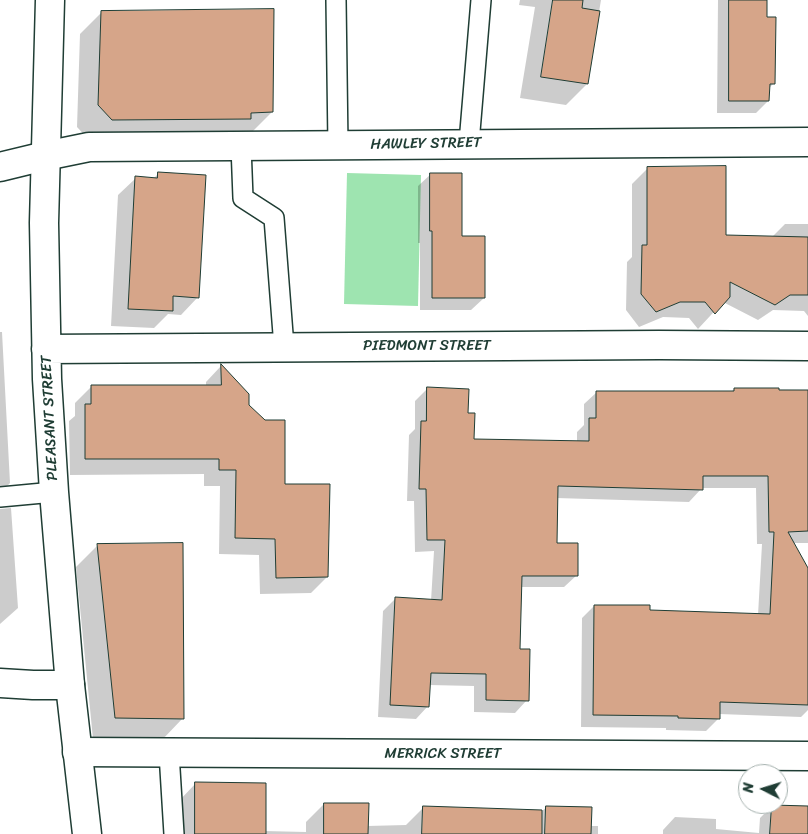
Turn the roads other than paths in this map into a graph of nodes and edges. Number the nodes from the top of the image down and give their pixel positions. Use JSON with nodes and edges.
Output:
{"nodes":[{"id":1,"x":50,"y":0,"type":"edge"},
{"id":2,"x":336,"y":0,"type":"edge"},
{"id":3,"x":481,"y":0,"type":"edge"},
{"id":4,"x":808,"y":142,"type":"edge"},
{"id":5,"x":469,"y":143,"type":"junction"},
{"id":6,"x":338,"y":145,"type":"junction"},
{"id":7,"x":241,"y":146,"type":"junction"},
{"id":8,"x":45,"y":156,"type":"junction"},
{"id":9,"x":0,"y":167,"type":"edge"},
{"id":10,"x":808,"y":346,"type":"edge"},
{"id":11,"x":284,"y":347,"type":"junction"},
{"id":12,"x":46,"y":349,"type":"junction"},
{"id":13,"x":54,"y":492,"type":"junction"},
{"id":14,"x":0,"y":497,"type":"edge"},
{"id":15,"x":0,"y":683,"type":"edge"},
{"id":16,"x":70,"y":685,"type":"junction"},
{"id":17,"x":77,"y":752,"type":"junction"},
{"id":18,"x":169,"y":753,"type":"junction"},
{"id":19,"x":808,"y":756,"type":"edge"},
{"id":20,"x":87,"y":834,"type":"edge"},
{"id":21,"x":174,"y":834,"type":"edge"}],
"edges":[{"from":1,"to":8,"type":"street","name":"PLEASANT STREET"},
{"from":2,"to":6,"type":"lane"},
{"from":3,"to":5,"type":"lane"},
{"from":4,"to":5,"type":"street","name":"HAWLEY STREET"},
{"from":5,"to":6,"type":"street","name":"HAWLEY STREET"},
{"from":6,"to":7,"type":"street","name":"HAWLEY STREET"},
{"from":7,"to":8,"type":"street","name":"HAWLEY STREET"},
{"from":7,"to":11,"type":"lane"},
{"from":8,"to":9,"type":"street","name":"HAWLEY STREET"},
{"from":8,"to":12,"type":"street","name":"PLEASANT STREET"},
{"from":10,"to":11,"type":"street","name":"PIEDMONT STREET"},
{"from":11,"to":12,"type":"street","name":"PIEDMONT STREET"},
{"from":12,"to":13,"type":"street","name":"PLEASANT STREET"},
{"from":13,"to":14,"type":"lane"},
{"from":13,"to":16,"type":"street","name":"PLEASANT STREET"},
{"from":15,"to":16,"type":"street"},
{"from":16,"to":17,"type":"street","name":"PLEASANT STREET"},
{"from":17,"to":18,"type":"street","name":"MERRICK STREET"},
{"from":17,"to":20,"type":"street","name":"PLEASANT STREET"},
{"from":18,"to":19,"type":"street","name":"MERRICK STREET"},
{"from":18,"to":21,"type":"lane"}]}
